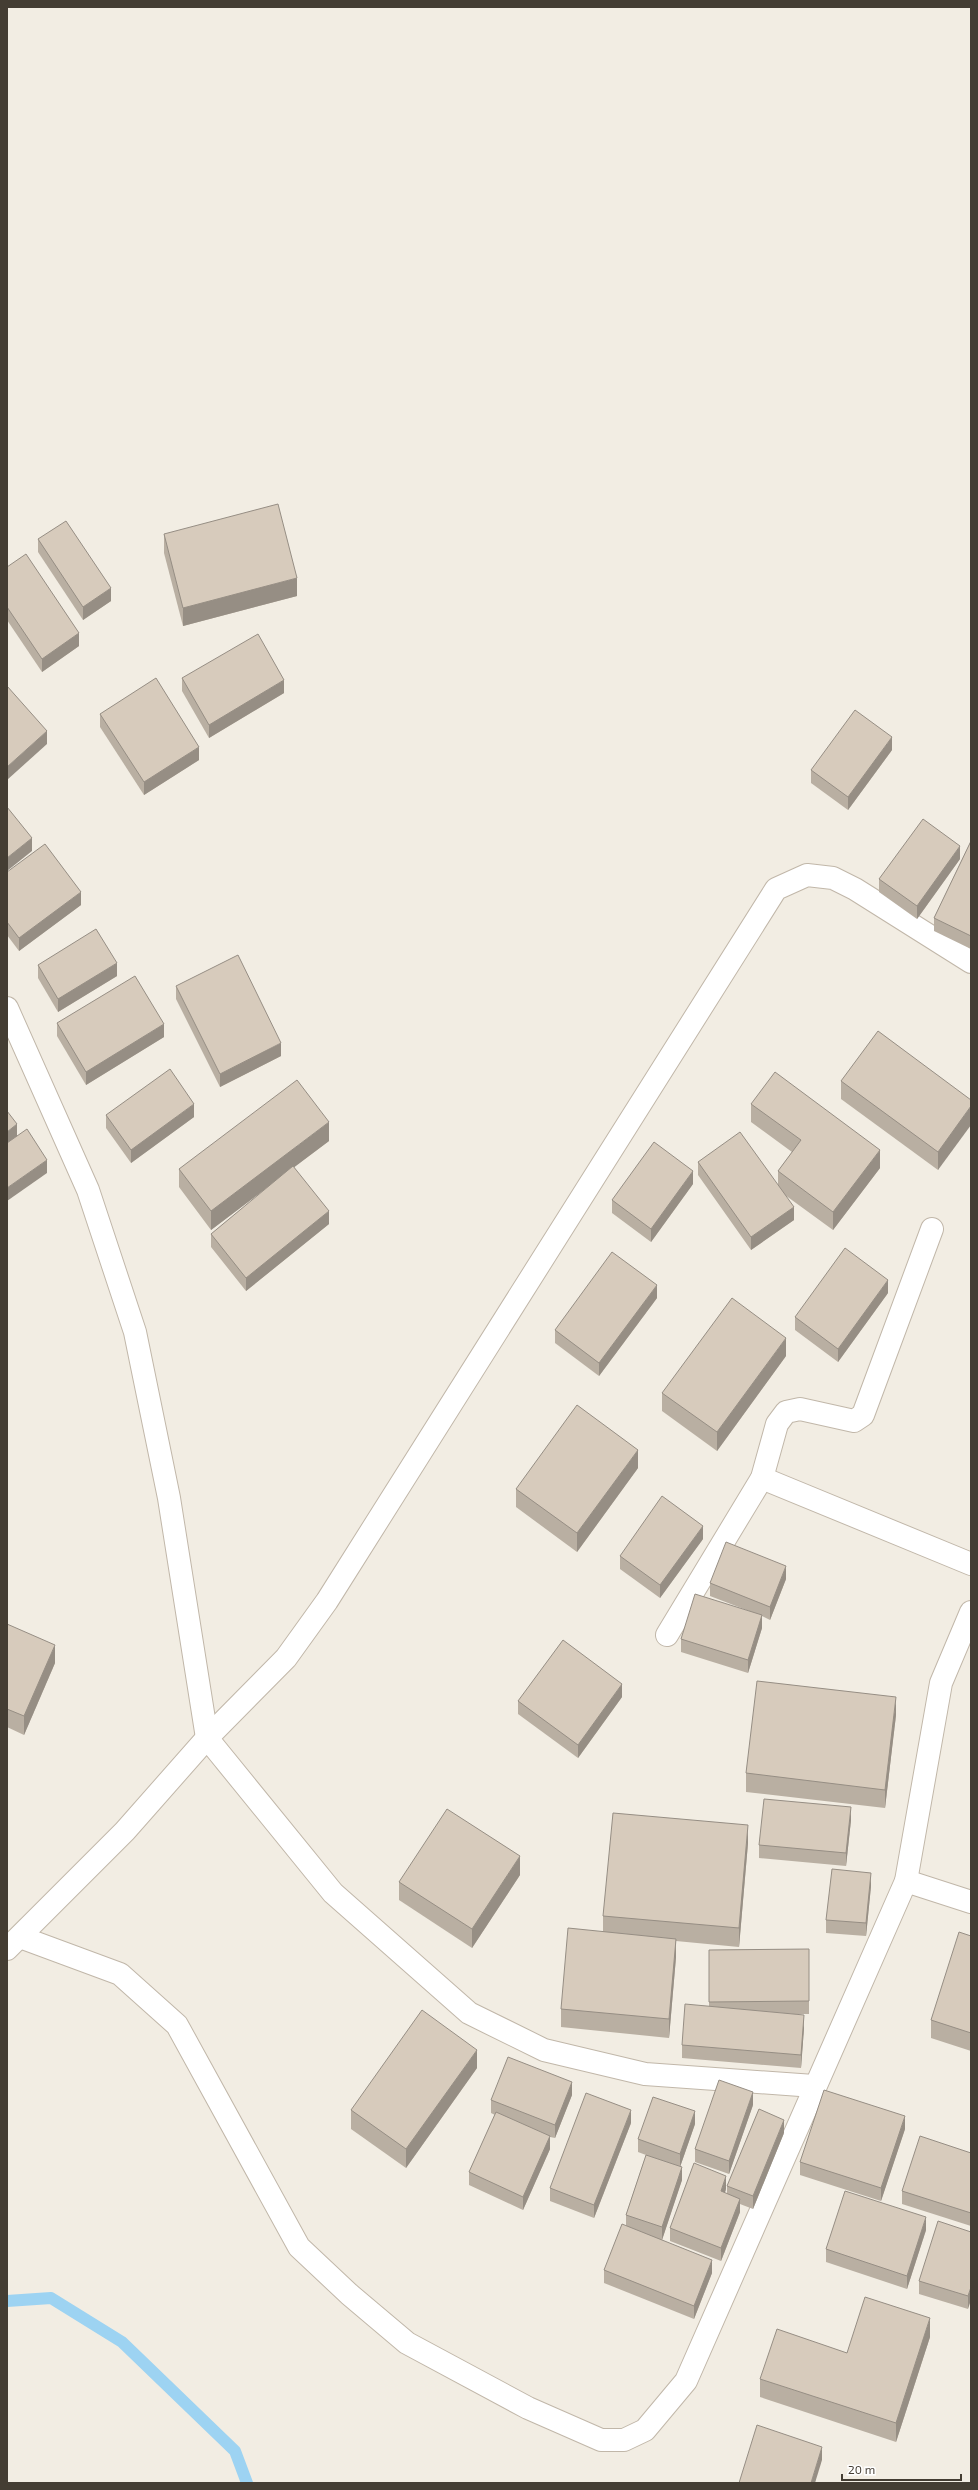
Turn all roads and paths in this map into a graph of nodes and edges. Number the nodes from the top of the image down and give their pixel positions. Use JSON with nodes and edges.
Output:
{"nodes":[{"id":1,"x":971,"y":962,"type":"edge"},
{"id":2,"x":7,"y":1008,"type":"edge"},
{"id":3,"x":932,"y":1228,"type":"dead end"},
{"id":4,"x":762,"y":1478,"type":"junction"},
{"id":5,"x":971,"y":1564,"type":"edge"},
{"id":6,"x":971,"y":1612,"type":"edge"},
{"id":7,"x":667,"y":1635,"type":"dead end"},
{"id":8,"x":207,"y":1738,"type":"junction"},
{"id":9,"x":906,"y":1881,"type":"junction"},
{"id":10,"x":971,"y":1902,"type":"edge"},
{"id":11,"x":14,"y":1943,"type":"edge"},
{"id":12,"x":814,"y":2086,"type":"junction"}],
"edges":[{"from":1,"to":8,"type":"street"},
{"from":2,"to":8,"type":"street"},
{"from":3,"to":4,"type":"street"},
{"from":4,"to":5,"type":"street"},
{"from":4,"to":7,"type":"street"},
{"from":6,"to":9,"type":"street"},
{"from":8,"to":11,"type":"street"},
{"from":8,"to":12,"type":"street"},
{"from":9,"to":10,"type":"street"},
{"from":9,"to":12,"type":"street"},
{"from":11,"to":12,"type":"street"}]}
